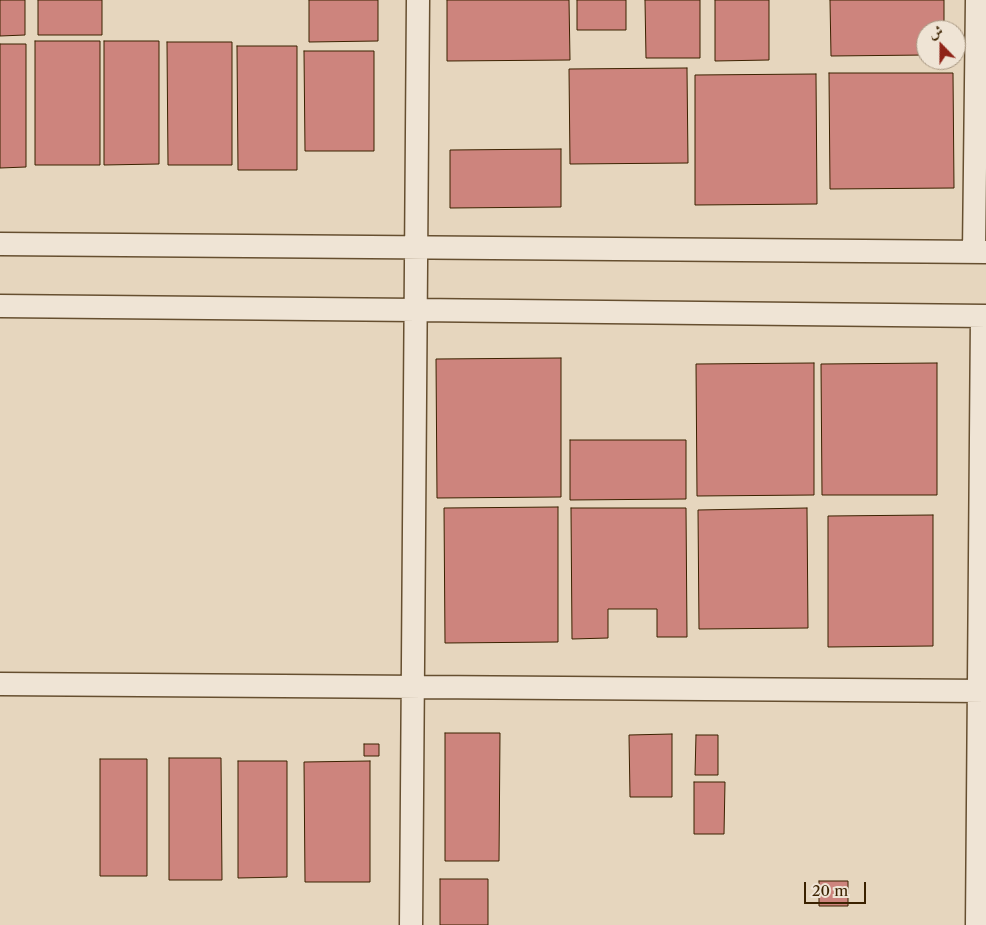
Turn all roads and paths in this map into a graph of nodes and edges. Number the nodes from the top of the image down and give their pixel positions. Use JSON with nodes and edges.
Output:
{"nodes":[{"id":1,"x":418,"y":0,"type":"edge"},
{"id":2,"x":977,"y":0,"type":"edge"},
{"id":3,"x":0,"y":244,"type":"edge"},
{"id":4,"x":416,"y":248,"type":"junction"},
{"id":5,"x":980,"y":252,"type":"edge"},
{"id":6,"x":0,"y":306,"type":"edge"},
{"id":7,"x":416,"y":310,"type":"junction"},
{"id":8,"x":984,"y":316,"type":"edge"},
{"id":9,"x":0,"y":684,"type":"edge"},
{"id":10,"x":413,"y":687,"type":"junction"},
{"id":11,"x":982,"y":691,"type":"edge"},
{"id":12,"x":411,"y":925,"type":"edge"},
{"id":13,"x":977,"y":925,"type":"edge"}],
"edges":[{"from":1,"to":4,"type":"street"},
{"from":2,"to":5,"type":"street"},
{"from":3,"to":4,"type":"street"},
{"from":4,"to":5,"type":"street"},
{"from":4,"to":7,"type":"street"},
{"from":6,"to":7,"type":"street"},
{"from":7,"to":8,"type":"street"},
{"from":7,"to":10,"type":"street"},
{"from":8,"to":11,"type":"street"},
{"from":9,"to":10,"type":"street"},
{"from":10,"to":11,"type":"street"},
{"from":10,"to":12,"type":"street"},
{"from":11,"to":13,"type":"street"}]}
